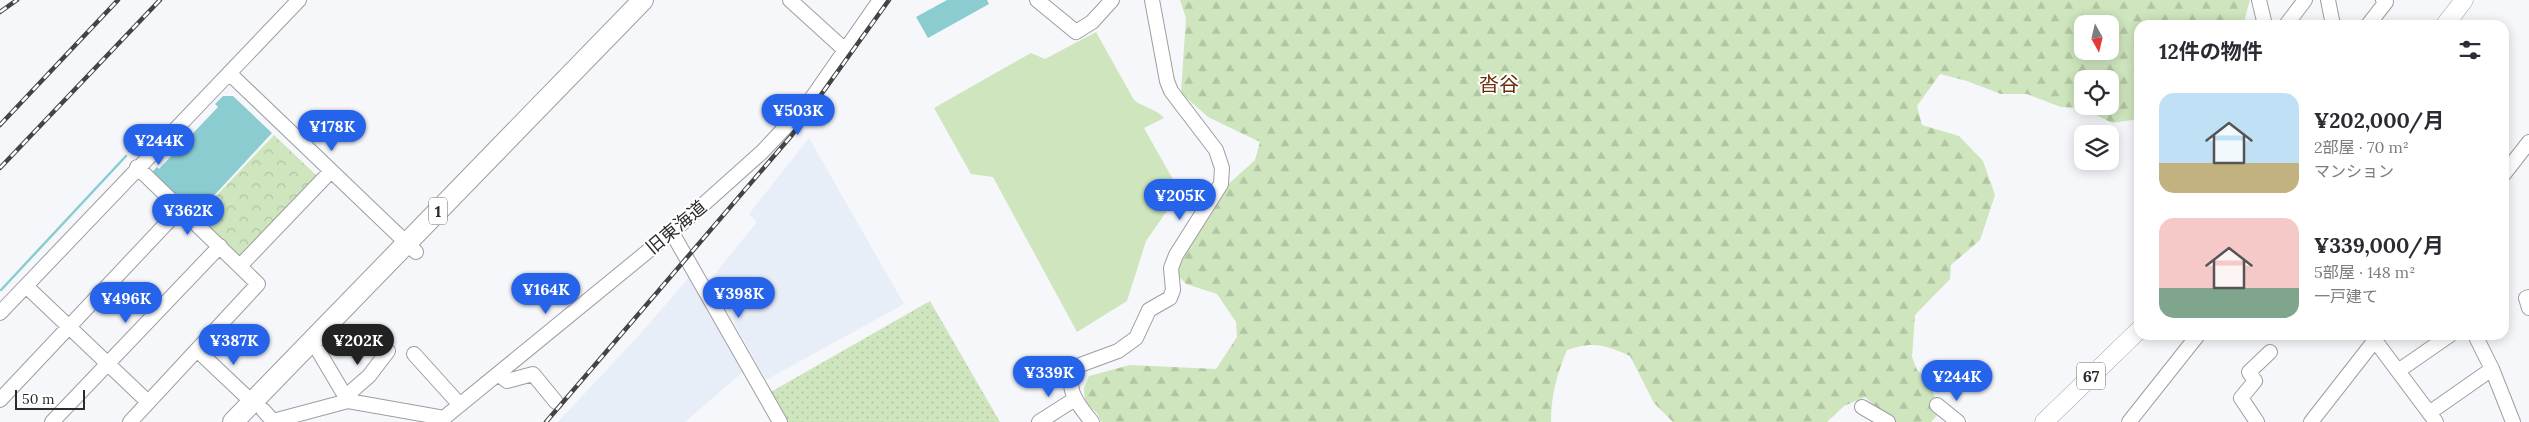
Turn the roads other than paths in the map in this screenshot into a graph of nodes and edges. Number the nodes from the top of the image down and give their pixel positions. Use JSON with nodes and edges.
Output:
{"nodes":[{"id":1,"x":299,"y":0,"type":"edge"},
{"id":2,"x":643,"y":0,"type":"edge"},
{"id":3,"x":659,"y":0,"type":"edge"},
{"id":4,"x":790,"y":0,"type":"edge"},
{"id":5,"x":880,"y":0,"type":"edge"},
{"id":6,"x":1112,"y":0,"type":"edge"},
{"id":7,"x":1152,"y":0,"type":"edge"},
{"id":8,"x":2259,"y":0,"type":"edge"},
{"id":9,"x":2306,"y":0,"type":"edge"},
{"id":10,"x":2328,"y":0,"type":"edge"},
{"id":11,"x":2383,"y":0,"type":"edge"},
{"id":12,"x":2464,"y":0,"type":"edge"},
{"id":13,"x":1040,"y":1,"type":"edge"},
{"id":14,"x":2264,"y":20,"type":"edge"},
{"id":15,"x":2290,"y":20,"type":"edge"},
{"id":16,"x":2332,"y":20,"type":"edge"},
{"id":17,"x":2372,"y":20,"type":"edge"},
{"id":18,"x":2449,"y":20,"type":"edge"},
{"id":19,"x":846,"y":50,"type":"junction"},
{"id":20,"x":229,"y":73,"type":"junction"},
{"id":21,"x":2529,"y":142,"type":"edge"},
{"id":22,"x":137,"y":167,"type":"junction"},
{"id":23,"x":2509,"y":168,"type":"edge"},
{"id":24,"x":331,"y":172,"type":"junction"},
{"id":25,"x":180,"y":208,"type":"junction"},
{"id":26,"x":671,"y":231,"type":"junction"},
{"id":27,"x":220,"y":246,"type":"junction"},
{"id":28,"x":411,"y":247,"type":"junction"},
{"id":29,"x":240,"y":266,"type":"junction"},
{"id":30,"x":26,"y":286,"type":"junction"},
{"id":31,"x":2529,"y":297,"type":"edge"},
{"id":32,"x":2529,"y":308,"type":"edge"},
{"id":33,"x":0,"y":313,"type":"edge"},
{"id":34,"x":69,"y":327,"type":"junction"},
{"id":35,"x":2134,"y":335,"type":"edge"},
{"id":36,"x":2194,"y":340,"type":"edge"},
{"id":37,"x":2373,"y":340,"type":"edge"},
{"id":38,"x":2377,"y":340,"type":"edge"},
{"id":39,"x":2443,"y":340,"type":"edge"},
{"id":40,"x":2477,"y":340,"type":"edge"},
{"id":41,"x":197,"y":350,"type":"junction"},
{"id":42,"x":388,"y":351,"type":"dead end"},
{"id":43,"x":319,"y":352,"type":"junction"},
{"id":44,"x":2270,"y":352,"type":"dead end"},
{"id":45,"x":414,"y":354,"type":"dead end"},
{"id":46,"x":108,"y":364,"type":"junction"},
{"id":47,"x":2492,"y":369,"type":"junction"},
{"id":48,"x":2398,"y":371,"type":"junction"},
{"id":49,"x":498,"y":374,"type":"junction"},
{"id":50,"x":347,"y":398,"type":"junction"},
{"id":51,"x":1075,"y":399,"type":"junction"},
{"id":52,"x":0,"y":400,"type":"edge"},
{"id":53,"x":148,"y":402,"type":"junction"},
{"id":54,"x":556,"y":402,"type":"dead end"},
{"id":55,"x":460,"y":405,"type":"junction"},
{"id":56,"x":1862,"y":407,"type":"dead end"},
{"id":57,"x":262,"y":416,"type":"edge"},
{"id":58,"x":2432,"y":417,"type":"edge"},
{"id":59,"x":442,"y":420,"type":"edge"},
{"id":60,"x":776,"y":421,"type":"edge"},
{"id":61,"x":52,"y":422,"type":"edge"},
{"id":62,"x":130,"y":422,"type":"edge"},
{"id":63,"x":233,"y":422,"type":"edge"},
{"id":64,"x":1039,"y":422,"type":"edge"},
{"id":65,"x":1092,"y":422,"type":"edge"},
{"id":66,"x":1888,"y":422,"type":"edge"},
{"id":67,"x":2044,"y":422,"type":"edge"},
{"id":68,"x":2129,"y":422,"type":"edge"},
{"id":69,"x":2257,"y":422,"type":"edge"},
{"id":70,"x":2311,"y":422,"type":"edge"},
{"id":71,"x":2513,"y":422,"type":"edge"}],
"edges":[{"from":1,"to":20,"type":"street"},
{"from":2,"to":28,"type":"highway","number":"1"},
{"from":3,"to":28,"type":"highway","number":"1"},
{"from":4,"to":19,"type":"street"},
{"from":5,"to":19,"type":"street","name":"旧東海道"},
{"from":6,"to":13,"type":"street"},
{"from":7,"to":51,"type":"street"},
{"from":8,"to":14,"type":"street"},
{"from":9,"to":15,"type":"street"},
{"from":10,"to":16,"type":"street"},
{"from":11,"to":17,"type":"street"},
{"from":12,"to":18,"type":"main road"},
{"from":19,"to":26,"type":"street","name":"旧東海道"},
{"from":20,"to":22,"type":"street"},
{"from":20,"to":24,"type":"street"},
{"from":21,"to":23,"type":"street"},
{"from":22,"to":25,"type":"street"},
{"from":22,"to":30,"type":"street"},
{"from":24,"to":28,"type":"street"},
{"from":24,"to":29,"type":"street"},
{"from":25,"to":27,"type":"street"},
{"from":25,"to":34,"type":"street"},
{"from":26,"to":49,"type":"street","name":"旧東海道"},
{"from":26,"to":60,"type":"street"},
{"from":27,"to":29,"type":"street"},
{"from":27,"to":46,"type":"street"},
{"from":28,"to":43,"type":"highway","number":"1"},
{"from":28,"to":57,"type":"highway","number":"1"},
{"from":29,"to":41,"type":"street"},
{"from":30,"to":33,"type":"street"},
{"from":30,"to":34,"type":"street"},
{"from":31,"to":32,"type":"street"},
{"from":34,"to":46,"type":"street"},
{"from":34,"to":52,"type":"street"},
{"from":35,"to":67,"type":"main road","number":"67"},
{"from":36,"to":68,"type":"street"},
{"from":37,"to":70,"type":"street"},
{"from":38,"to":48,"type":"street"},
{"from":39,"to":48,"type":"street"},
{"from":40,"to":47,"type":"street"},
{"from":41,"to":53,"type":"street"},
{"from":41,"to":57,"type":"street"},
{"from":42,"to":50,"type":"street"},
{"from":43,"to":50,"type":"street"},
{"from":43,"to":57,"type":"highway","number":"1"},
{"from":44,"to":69,"type":"street"},
{"from":45,"to":55,"type":"street"},
{"from":46,"to":53,"type":"street"},
{"from":46,"to":61,"type":"street"},
{"from":47,"to":58,"type":"street"},
{"from":47,"to":71,"type":"street"},
{"from":48,"to":58,"type":"street"},
{"from":49,"to":54,"type":"street"},
{"from":49,"to":55,"type":"street","name":"旧東海道"},
{"from":50,"to":57,"type":"street"},
{"from":50,"to":59,"type":"street"},
{"from":51,"to":64,"type":"street"},
{"from":51,"to":65,"type":"street"},
{"from":53,"to":62,"type":"street"},
{"from":55,"to":59,"type":"street","name":"旧東海道"},
{"from":56,"to":66,"type":"street"},
{"from":57,"to":63,"type":"highway","number":"1"}]}
